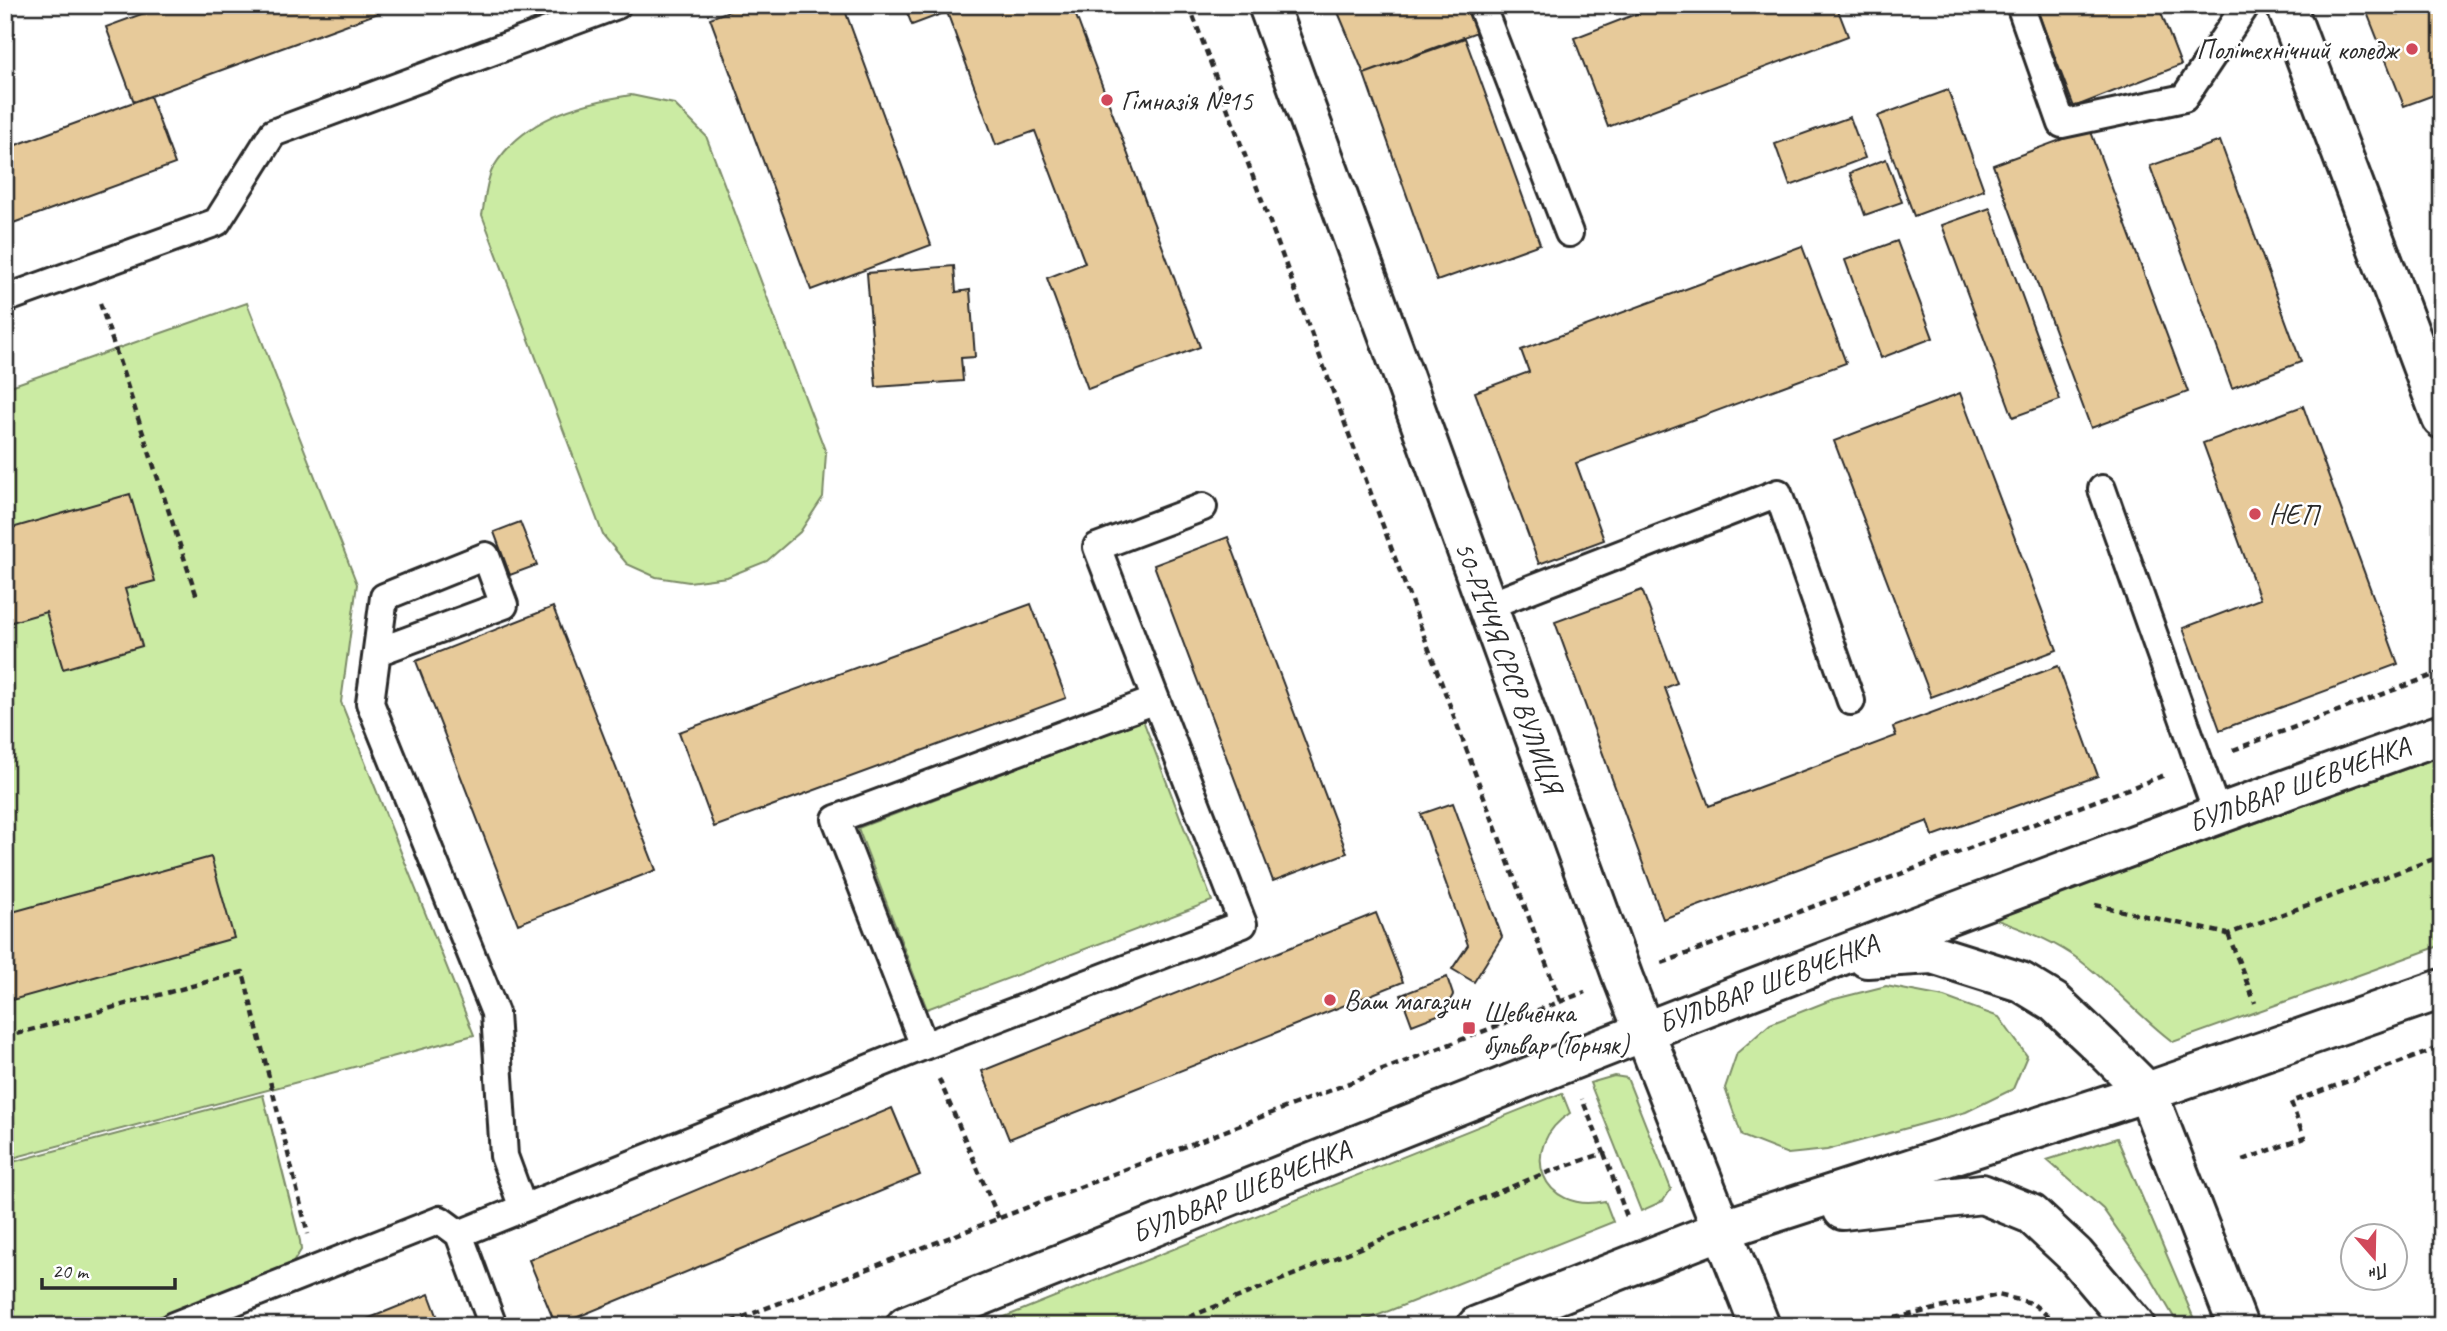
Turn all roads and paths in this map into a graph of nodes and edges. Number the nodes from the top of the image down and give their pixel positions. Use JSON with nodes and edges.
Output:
{"nodes":[{"id":1,"x":617,"y":5,"type":"edge"},
{"id":2,"x":1189,"y":5,"type":"edge"},
{"id":3,"x":1268,"y":5,"type":"edge"},
{"id":4,"x":1481,"y":5,"type":"edge"},
{"id":5,"x":2020,"y":5,"type":"edge"},
{"id":6,"x":2246,"y":5,"type":"edge"},
{"id":7,"x":2286,"y":5,"type":"edge"},
{"id":8,"x":1569,"y":233,"type":"dead end"},
{"id":9,"x":89,"y":269,"type":"junction"},
{"id":10,"x":5,"y":299,"type":"edge"},
{"id":11,"x":2442,"y":419,"type":"edge"},
{"id":12,"x":2102,"y":489,"type":"dead end"},
{"id":13,"x":1203,"y":507,"type":"dead end"},
{"id":14,"x":197,"y":597,"type":"dead end"},
{"id":15,"x":1487,"y":606,"type":"junction"},
{"id":16,"x":377,"y":652,"type":"junction"},
{"id":17,"x":2442,"y":672,"type":"edge"},
{"id":18,"x":1156,"y":699,"type":"junction"},
{"id":19,"x":1851,"y":701,"type":"dead end"},
{"id":20,"x":2442,"y":734,"type":"edge"},
{"id":21,"x":2199,"y":762,"type":"junction"},
{"id":22,"x":2217,"y":813,"type":"junction"},
{"id":23,"x":2442,"y":856,"type":"edge"},
{"id":24,"x":2086,"y":903,"type":"dead end"},
{"id":25,"x":2228,"y":934,"type":"junction"},
{"id":26,"x":1833,"y":960,"type":"junction"},
{"id":27,"x":1623,"y":978,"type":"junction"},
{"id":28,"x":2442,"y":989,"type":"edge"},
{"id":29,"x":1560,"y":1001,"type":"junction"},
{"id":30,"x":2255,"y":1003,"type":"dead end"},
{"id":31,"x":1644,"y":1030,"type":"junction"},
{"id":32,"x":5,"y":1037,"type":"edge"},
{"id":33,"x":925,"y":1046,"type":"junction"},
{"id":34,"x":2442,"y":1047,"type":"edge"},
{"id":35,"x":1578,"y":1087,"type":"dead end"},
{"id":36,"x":2147,"y":1093,"type":"junction"},
{"id":37,"x":1604,"y":1153,"type":"junction"},
{"id":38,"x":2243,"y":1160,"type":"dead end"},
{"id":39,"x":523,"y":1208,"type":"junction"},
{"id":40,"x":1627,"y":1217,"type":"dead end"},
{"id":41,"x":999,"y":1219,"type":"junction"},
{"id":42,"x":1724,"y":1229,"type":"junction"},
{"id":43,"x":459,"y":1234,"type":"junction"},
{"id":44,"x":317,"y":1268,"type":"junction"},
{"id":45,"x":173,"y":1326,"type":"edge"},
{"id":46,"x":493,"y":1326,"type":"edge"},
{"id":47,"x":720,"y":1326,"type":"edge"},
{"id":48,"x":906,"y":1326,"type":"edge"},
{"id":49,"x":1167,"y":1326,"type":"edge"},
{"id":50,"x":1477,"y":1326,"type":"edge"},
{"id":51,"x":1760,"y":1326,"type":"edge"},
{"id":52,"x":1859,"y":1326,"type":"edge"},
{"id":53,"x":2060,"y":1326,"type":"edge"},
{"id":54,"x":2134,"y":1326,"type":"edge"},
{"id":55,"x":2238,"y":1326,"type":"edge"}],
"edges":[{"from":1,"to":9,"type":"lane"},
{"from":2,"to":29,"type":"path"},
{"from":3,"to":15,"type":"main road","name":"50-РІЧЧЯ СРСР ВУЛИЦЯ"},
{"from":4,"to":8,"type":"lane"},
{"from":5,"to":6,"type":"lane"},
{"from":7,"to":11,"type":"main road"},
{"from":9,"to":10,"type":"lane"},
{"from":9,"to":14,"type":"path"},
{"from":12,"to":21,"type":"lane"},
{"from":13,"to":18,"type":"lane"},
{"from":15,"to":19,"type":"lane"},
{"from":15,"to":27,"type":"main road","name":"50-РІЧЧЯ СРСР ВУЛИЦЯ"},
{"from":16,"to":16,"type":"lane"},
{"from":16,"to":39,"type":"lane"},
{"from":17,"to":21,"type":"path"},
{"from":18,"to":33,"type":"lane"},
{"from":18,"to":33,"type":"lane"},
{"from":20,"to":22,"type":"main road","name":"БУЛЬВАР ШЕВЧЕНКА"},
{"from":21,"to":22,"type":"lane"},
{"from":21,"to":27,"type":"path"},
{"from":22,"to":26,"type":"main road","name":"БУЛЬВАР ШЕВЧЕНКА"},
{"from":23,"to":25,"type":"path"},
{"from":24,"to":25,"type":"path"},
{"from":25,"to":30,"type":"path"},
{"from":26,"to":31,"type":"main road","name":"БУЛЬВАР ШЕВЧЕНКА"},
{"from":26,"to":36,"type":"main road"},
{"from":27,"to":29,"type":"path"},
{"from":27,"to":31,"type":"main road","name":"50-РІЧЧЯ СРСР ВУЛИЦЯ"},
{"from":28,"to":36,"type":"main road"},
{"from":29,"to":41,"type":"path"},
{"from":31,"to":42,"type":"main road","name":"50-РІЧЧЯ СРСР ВУЛИЦЯ"},
{"from":31,"to":48,"type":"main road","name":"БУЛЬВАР ШЕВЧЕНКА"},
{"from":32,"to":44,"type":"path"},
{"from":33,"to":39,"type":"lane"},
{"from":33,"to":41,"type":"path"},
{"from":34,"to":38,"type":"path"},
{"from":35,"to":37,"type":"path"},
{"from":36,"to":42,"type":"main road"},
{"from":36,"to":55,"type":"main road"},
{"from":37,"to":40,"type":"path"},
{"from":37,"to":49,"type":"path"},
{"from":39,"to":43,"type":"lane"},
{"from":41,"to":47,"type":"path"},
{"from":42,"to":50,"type":"main road"},
{"from":42,"to":51,"type":"main road","name":"50-РІЧЧЯ СРСР ВУЛИЦЯ"},
{"from":42,"to":54,"type":"main road"},
{"from":43,"to":44,"type":"lane"},
{"from":43,"to":46,"type":"lane"},
{"from":44,"to":45,"type":"lane"},
{"from":52,"to":53,"type":"path"}]}
